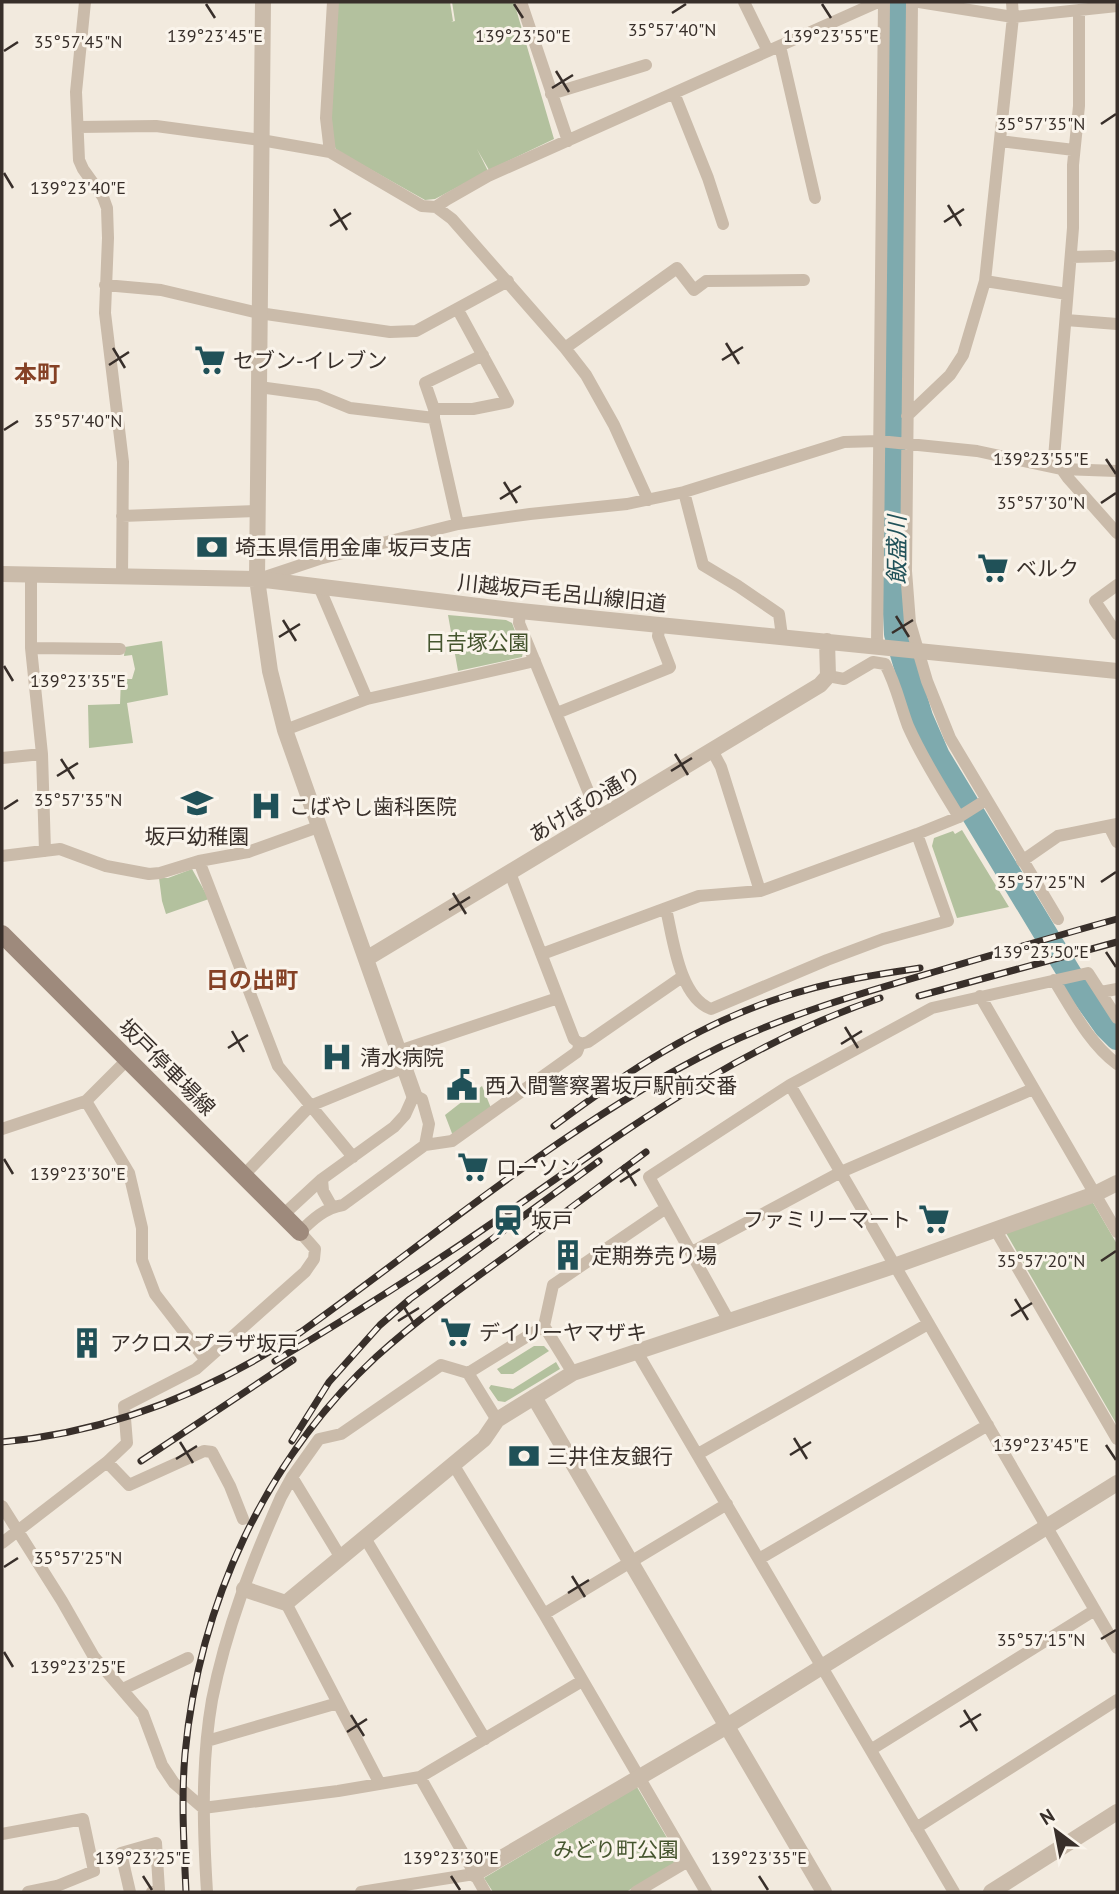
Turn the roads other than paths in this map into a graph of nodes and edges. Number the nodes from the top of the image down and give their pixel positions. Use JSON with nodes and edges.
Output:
{"nodes":[{"id":1,"x":85,"y":2,"type":"edge"},
{"id":2,"x":263,"y":2,"type":"edge"},
{"id":3,"x":332,"y":2,"type":"edge"},
{"id":4,"x":521,"y":2,"type":"edge"},
{"id":5,"x":744,"y":2,"type":"edge"},
{"id":6,"x":877,"y":2,"type":"edge"},
{"id":7,"x":884,"y":2,"type":"edge"},
{"id":8,"x":912,"y":2,"type":"edge"},
{"id":9,"x":919,"y":2,"type":"edge"},
{"id":10,"x":1012,"y":2,"type":"edge"},
{"id":11,"x":1117,"y":6,"type":"edge"},
{"id":12,"x":1079,"y":10,"type":"junction"},
{"id":13,"x":1013,"y":17,"type":"junction"},
{"id":14,"x":774,"y":49,"type":"junction"},
{"id":15,"x":646,"y":65,"type":"dead end"},
{"id":16,"x":674,"y":93,"type":"junction"},
{"id":17,"x":551,"y":94,"type":"junction"},
{"id":18,"x":78,"y":127,"type":"junction"},
{"id":19,"x":261,"y":139,"type":"junction"},
{"id":20,"x":568,"y":141,"type":"junction"},
{"id":21,"x":1000,"y":141,"type":"junction"},
{"id":22,"x":1074,"y":150,"type":"junction"},
{"id":23,"x":330,"y":152,"type":"junction"},
{"id":24,"x":815,"y":198,"type":"dead end"},
{"id":25,"x":436,"y":208,"type":"junction"},
{"id":26,"x":723,"y":225,"type":"dead end"},
{"id":27,"x":1111,"y":256,"type":"dead end"},
{"id":28,"x":1071,"y":257,"type":"junction"},
{"id":29,"x":804,"y":280,"type":"dead end"},
{"id":30,"x":509,"y":281,"type":"junction"},
{"id":31,"x":985,"y":281,"type":"junction"},
{"id":32,"x":105,"y":285,"type":"junction"},
{"id":33,"x":1067,"y":294,"type":"junction"},
{"id":34,"x":458,"y":310,"type":"junction"},
{"id":35,"x":259,"y":313,"type":"junction"},
{"id":36,"x":1066,"y":320,"type":"junction"},
{"id":37,"x":1117,"y":324,"type":"edge"},
{"id":38,"x":565,"y":348,"type":"junction"},
{"id":39,"x":483,"y":355,"type":"junction"},
{"id":40,"x":259,"y":387,"type":"junction"},
{"id":41,"x":434,"y":413,"type":"junction"},
{"id":42,"x":907,"y":416,"type":"junction"},
{"id":43,"x":879,"y":440,"type":"junction"},
{"id":44,"x":906,"y":444,"type":"junction"},
{"id":45,"x":1061,"y":468,"type":"junction"},
{"id":46,"x":1117,"y":471,"type":"edge"},
{"id":47,"x":684,"y":492,"type":"junction"},
{"id":48,"x":648,"y":500,"type":"junction"},
{"id":49,"x":256,"y":511,"type":"junction"},
{"id":50,"x":122,"y":516,"type":"junction"},
{"id":51,"x":458,"y":524,"type":"junction"},
{"id":52,"x":1117,"y":533,"type":"edge"},
{"id":53,"x":319,"y":559,"type":"junction"},
{"id":54,"x":2,"y":574,"type":"edge"},
{"id":55,"x":31,"y":574,"type":"junction"},
{"id":56,"x":122,"y":577,"type":"junction"},
{"id":57,"x":257,"y":579,"type":"junction"},
{"id":58,"x":1117,"y":585,"type":"edge"},
{"id":59,"x":312,"y":588,"type":"junction"},
{"id":60,"x":520,"y":611,"type":"junction"},
{"id":61,"x":660,"y":624,"type":"junction"},
{"id":62,"x":1117,"y":634,"type":"edge"},
{"id":63,"x":782,"y":636,"type":"junction"},
{"id":64,"x":827,"y":640,"type":"junction"},
{"id":65,"x":881,"y":646,"type":"junction"},
{"id":66,"x":31,"y":648,"type":"junction"},
{"id":67,"x":120,"y":649,"type":"dead end"},
{"id":68,"x":916,"y":650,"type":"junction"},
{"id":69,"x":535,"y":661,"type":"junction"},
{"id":70,"x":1117,"y":671,"type":"edge"},
{"id":71,"x":828,"y":676,"type":"junction"},
{"id":72,"x":368,"y":699,"type":"junction"},
{"id":73,"x":557,"y":713,"type":"junction"},
{"id":74,"x":285,"y":730,"type":"junction"},
{"id":75,"x":712,"y":752,"type":"junction"},
{"id":76,"x":42,"y":754,"type":"junction"},
{"id":77,"x":2,"y":758,"type":"edge"},
{"id":78,"x":986,"y":801,"type":"junction"},
{"id":79,"x":959,"y":816,"type":"junction"},
{"id":80,"x":600,"y":820,"type":"junction"},
{"id":81,"x":1113,"y":825,"type":"edge"},
{"id":82,"x":318,"y":827,"type":"junction"},
{"id":83,"x":917,"y":834,"type":"junction"},
{"id":84,"x":1117,"y":842,"type":"edge"},
{"id":85,"x":45,"y":851,"type":"junction"},
{"id":86,"x":2,"y":856,"type":"edge"},
{"id":87,"x":1022,"y":860,"type":"junction"},
{"id":88,"x":199,"y":861,"type":"junction"},
{"id":89,"x":510,"y":873,"type":"junction"},
{"id":90,"x":760,"y":891,"type":"junction"},
{"id":91,"x":666,"y":909,"type":"junction"},
{"id":92,"x":1058,"y":919,"type":"dead end"},
{"id":93,"x":2,"y":934,"type":"edge"},
{"id":94,"x":542,"y":954,"type":"junction"},
{"id":95,"x":366,"y":959,"type":"junction"},
{"id":96,"x":682,"y":977,"type":"junction"},
{"id":97,"x":1057,"y":979,"type":"junction"},
{"id":98,"x":1117,"y":989,"type":"edge"},
{"id":99,"x":1101,"y":992,"type":"junction"},
{"id":100,"x":980,"y":996,"type":"junction"},
{"id":101,"x":558,"y":998,"type":"junction"},
{"id":102,"x":1117,"y":1018,"type":"edge"},
{"id":103,"x":580,"y":1044,"type":"junction"},
{"id":104,"x":399,"y":1051,"type":"junction"},
{"id":105,"x":127,"y":1060,"type":"junction"},
{"id":106,"x":1117,"y":1064,"type":"edge"},
{"id":107,"x":405,"y":1067,"type":"junction"},
{"id":108,"x":790,"y":1085,"type":"junction"},
{"id":109,"x":1033,"y":1088,"type":"junction"},
{"id":110,"x":414,"y":1094,"type":"junction"},
{"id":111,"x":86,"y":1101,"type":"junction"},
{"id":112,"x":310,"y":1106,"type":"junction"},
{"id":113,"x":2,"y":1129,"type":"edge"},
{"id":114,"x":425,"y":1145,"type":"junction"},
{"id":115,"x":353,"y":1157,"type":"junction"},
{"id":116,"x":841,"y":1172,"type":"junction"},
{"id":117,"x":243,"y":1176,"type":"junction"},
{"id":118,"x":322,"y":1179,"type":"junction"},
{"id":119,"x":1117,"y":1183,"type":"edge"},
{"id":120,"x":1095,"y":1194,"type":"junction"},
{"id":121,"x":332,"y":1207,"type":"junction"},
{"id":122,"x":666,"y":1208,"type":"junction"},
{"id":123,"x":283,"y":1215,"type":"junction"},
{"id":124,"x":995,"y":1229,"type":"junction"},
{"id":125,"x":300,"y":1232,"type":"junction"},
{"id":126,"x":1117,"y":1232,"type":"edge"},
{"id":127,"x":692,"y":1252,"type":"junction"},
{"id":128,"x":894,"y":1266,"type":"junction"},
{"id":129,"x":729,"y":1321,"type":"junction"},
{"id":130,"x":928,"y":1324,"type":"junction"},
{"id":131,"x":544,"y":1326,"type":"junction"},
{"id":132,"x":637,"y":1352,"type":"junction"},
{"id":133,"x":205,"y":1359,"type":"junction"},
{"id":134,"x":468,"y":1373,"type":"junction"},
{"id":135,"x":573,"y":1373,"type":"junction"},
{"id":136,"x":534,"y":1397,"type":"junction"},
{"id":137,"x":497,"y":1420,"type":"junction"},
{"id":138,"x":988,"y":1425,"type":"junction"},
{"id":139,"x":1117,"y":1439,"type":"edge"},
{"id":140,"x":698,"y":1454,"type":"junction"},
{"id":141,"x":107,"y":1462,"type":"junction"},
{"id":142,"x":453,"y":1464,"type":"junction"},
{"id":143,"x":292,"y":1477,"type":"junction"},
{"id":144,"x":1117,"y":1483,"type":"edge"},
{"id":145,"x":727,"y":1504,"type":"junction"},
{"id":146,"x":2,"y":1506,"type":"edge"},
{"id":147,"x":243,"y":1519,"type":"dead end"},
{"id":148,"x":1047,"y":1525,"type":"junction"},
{"id":149,"x":18,"y":1531,"type":"junction"},
{"id":150,"x":365,"y":1538,"type":"junction"},
{"id":151,"x":2,"y":1543,"type":"edge"},
{"id":152,"x":341,"y":1558,"type":"junction"},
{"id":153,"x":759,"y":1559,"type":"junction"},
{"id":154,"x":631,"y":1562,"type":"junction"},
{"id":155,"x":244,"y":1589,"type":"junction"},
{"id":156,"x":286,"y":1603,"type":"junction"},
{"id":157,"x":1095,"y":1610,"type":"junction"},
{"id":158,"x":544,"y":1614,"type":"junction"},
{"id":159,"x":1117,"y":1648,"type":"edge"},
{"id":160,"x":188,"y":1658,"type":"dead end"},
{"id":161,"x":822,"y":1667,"type":"junction"},
{"id":162,"x":582,"y":1681,"type":"junction"},
{"id":163,"x":122,"y":1689,"type":"junction"},
{"id":164,"x":1117,"y":1700,"type":"edge"},
{"id":165,"x":338,"y":1703,"type":"junction"},
{"id":166,"x":727,"y":1727,"type":"junction"},
{"id":167,"x":485,"y":1739,"type":"junction"},
{"id":168,"x":206,"y":1741,"type":"junction"},
{"id":169,"x":872,"y":1749,"type":"junction"},
{"id":170,"x":419,"y":1777,"type":"junction"},
{"id":171,"x":639,"y":1778,"type":"junction"},
{"id":172,"x":380,"y":1784,"type":"junction"},
{"id":173,"x":203,"y":1808,"type":"junction"},
{"id":174,"x":1117,"y":1812,"type":"edge"},
{"id":175,"x":916,"y":1828,"type":"junction"},
{"id":176,"x":2,"y":1834,"type":"edge"},
{"id":177,"x":688,"y":1861,"type":"junction"},
{"id":178,"x":474,"y":1874,"type":"junction"},
{"id":179,"x":378,"y":1891,"type":"edge"},
{"id":180,"x":820,"y":1891,"type":"edge"},
{"id":181,"x":29,"y":1892,"type":"edge"},
{"id":182,"x":130,"y":1892,"type":"edge"},
{"id":183,"x":152,"y":1892,"type":"edge"},
{"id":184,"x":207,"y":1892,"type":"edge"},
{"id":185,"x":362,"y":1892,"type":"edge"},
{"id":186,"x":485,"y":1892,"type":"edge"},
{"id":187,"x":636,"y":1892,"type":"edge"},
{"id":188,"x":706,"y":1892,"type":"edge"},
{"id":189,"x":954,"y":1892,"type":"edge"},
{"id":190,"x":991,"y":1892,"type":"edge"}],
"edges":[{"from":1,"to":18,"type":"street"},
{"from":2,"to":19,"type":"street"},
{"from":3,"to":23,"type":"street"},
{"from":4,"to":17,"type":"street"},
{"from":5,"to":14,"type":"street"},
{"from":6,"to":14,"type":"street"},
{"from":7,"to":43,"type":"street"},
{"from":8,"to":42,"type":"street"},
{"from":9,"to":13,"type":"street"},
{"from":10,"to":13,"type":"street"},
{"from":11,"to":12,"type":"street"},
{"from":12,"to":13,"type":"street"},
{"from":12,"to":22,"type":"street"},
{"from":13,"to":21,"type":"street"},
{"from":14,"to":16,"type":"street"},
{"from":14,"to":24,"type":"street"},
{"from":15,"to":17,"type":"street"},
{"from":16,"to":20,"type":"street"},
{"from":16,"to":26,"type":"street"},
{"from":17,"to":20,"type":"street"},
{"from":18,"to":19,"type":"street"},
{"from":18,"to":32,"type":"street"},
{"from":19,"to":23,"type":"street"},
{"from":19,"to":35,"type":"street"},
{"from":20,"to":25,"type":"street"},
{"from":21,"to":22,"type":"street"},
{"from":21,"to":31,"type":"street"},
{"from":22,"to":28,"type":"street"},
{"from":23,"to":25,"type":"street"},
{"from":25,"to":30,"type":"street"},
{"from":27,"to":28,"type":"street"},
{"from":28,"to":33,"type":"street"},
{"from":29,"to":38,"type":"street"},
{"from":30,"to":34,"type":"street"},
{"from":30,"to":38,"type":"street"},
{"from":31,"to":33,"type":"street"},
{"from":31,"to":42,"type":"street"},
{"from":32,"to":35,"type":"street"},
{"from":32,"to":50,"type":"street"},
{"from":33,"to":36,"type":"street"},
{"from":34,"to":35,"type":"street"},
{"from":34,"to":39,"type":"street"},
{"from":35,"to":40,"type":"street"},
{"from":36,"to":37,"type":"street"},
{"from":36,"to":45,"type":"street"},
{"from":38,"to":48,"type":"street"},
{"from":39,"to":41,"type":"street"},
{"from":39,"to":41,"type":"street"},
{"from":40,"to":41,"type":"street"},
{"from":40,"to":49,"type":"street"},
{"from":41,"to":51,"type":"street"},
{"from":42,"to":44,"type":"street"},
{"from":43,"to":44,"type":"street"},
{"from":43,"to":47,"type":"street"},
{"from":43,"to":65,"type":"street"},
{"from":44,"to":45,"type":"street"},
{"from":44,"to":68,"type":"street"},
{"from":45,"to":46,"type":"street"},
{"from":45,"to":52,"type":"street"},
{"from":47,"to":48,"type":"street"},
{"from":47,"to":63,"type":"street"},
{"from":48,"to":51,"type":"street"},
{"from":49,"to":50,"type":"street"},
{"from":49,"to":57,"type":"street"},
{"from":50,"to":56,"type":"street"},
{"from":51,"to":53,"type":"street"},
{"from":53,"to":57,"type":"street"},
{"from":53,"to":59,"type":"street"},
{"from":54,"to":55,"type":"street","name":"川越坂戸毛呂山線旧道"},
{"from":55,"to":56,"type":"street","name":"川越坂戸毛呂山線旧道"},
{"from":55,"to":66,"type":"street"},
{"from":56,"to":57,"type":"street","name":"川越坂戸毛呂山線旧道"},
{"from":57,"to":59,"type":"street","name":"川越坂戸毛呂山線旧道"},
{"from":57,"to":74,"type":"street"},
{"from":58,"to":62,"type":"street"},
{"from":59,"to":60,"type":"street","name":"川越坂戸毛呂山線旧道"},
{"from":59,"to":72,"type":"street"},
{"from":60,"to":61,"type":"street","name":"川越坂戸毛呂山線旧道"},
{"from":60,"to":69,"type":"street"},
{"from":61,"to":63,"type":"street","name":"川越坂戸毛呂山線旧道"},
{"from":61,"to":73,"type":"street"},
{"from":63,"to":64,"type":"street","name":"川越坂戸毛呂山線旧道"},
{"from":64,"to":65,"type":"street","name":"川越坂戸毛呂山線旧道"},
{"from":64,"to":71,"type":"street"},
{"from":65,"to":68,"type":"street","name":"川越坂戸毛呂山線旧道"},
{"from":66,"to":67,"type":"street"},
{"from":66,"to":76,"type":"street"},
{"from":68,"to":70,"type":"street","name":"川越坂戸毛呂山線旧道"},
{"from":68,"to":78,"type":"street"},
{"from":69,"to":72,"type":"street"},
{"from":69,"to":73,"type":"street"},
{"from":71,"to":75,"type":"street","name":"あけぼの通り"},
{"from":71,"to":79,"type":"street"},
{"from":72,"to":74,"type":"street"},
{"from":73,"to":80,"type":"street"},
{"from":74,"to":82,"type":"street"},
{"from":75,"to":80,"type":"street","name":"あけぼの通り"},
{"from":75,"to":90,"type":"street"},
{"from":76,"to":77,"type":"street"},
{"from":76,"to":85,"type":"street"},
{"from":78,"to":79,"type":"street"},
{"from":78,"to":87,"type":"street"},
{"from":79,"to":83,"type":"street"},
{"from":80,"to":89,"type":"street","name":"あけぼの通り"},
{"from":81,"to":84,"type":"street"},
{"from":81,"to":87,"type":"street"},
{"from":82,"to":88,"type":"street"},
{"from":82,"to":95,"type":"street"},
{"from":83,"to":90,"type":"street"},
{"from":83,"to":96,"type":"street"},
{"from":85,"to":86,"type":"street"},
{"from":85,"to":88,"type":"street"},
{"from":87,"to":92,"type":"street"},
{"from":88,"to":112,"type":"street"},
{"from":89,"to":94,"type":"street"},
{"from":89,"to":95,"type":"street","name":"あけぼの通り"},
{"from":90,"to":91,"type":"street"},
{"from":91,"to":94,"type":"street"},
{"from":91,"to":96,"type":"street"},
{"from":93,"to":105,"type":"main road","name":"坂戸停車場線"},
{"from":94,"to":101,"type":"street"},
{"from":95,"to":104,"type":"street"},
{"from":96,"to":103,"type":"street"},
{"from":97,"to":99,"type":"street"},
{"from":97,"to":100,"type":"street"},
{"from":97,"to":106,"type":"street"},
{"from":98,"to":99,"type":"street"},
{"from":99,"to":102,"type":"street"},
{"from":100,"to":108,"type":"street"},
{"from":100,"to":109,"type":"street"},
{"from":101,"to":103,"type":"street"},
{"from":101,"to":104,"type":"street"},
{"from":103,"to":114,"type":"street"},
{"from":104,"to":107,"type":"street"},
{"from":105,"to":111,"type":"street"},
{"from":105,"to":117,"type":"main road","name":"坂戸停車場線"},
{"from":107,"to":110,"type":"street"},
{"from":107,"to":112,"type":"street"},
{"from":108,"to":116,"type":"street"},
{"from":108,"to":122,"type":"street"},
{"from":109,"to":116,"type":"street"},
{"from":109,"to":120,"type":"street"},
{"from":110,"to":114,"type":"street"},
{"from":110,"to":115,"type":"street"},
{"from":111,"to":113,"type":"street"},
{"from":111,"to":133,"type":"street"},
{"from":112,"to":115,"type":"street"},
{"from":112,"to":117,"type":"street"},
{"from":114,"to":121,"type":"street"},
{"from":115,"to":118,"type":"street"},
{"from":116,"to":127,"type":"street"},
{"from":116,"to":128,"type":"street"},
{"from":117,"to":123,"type":"main road","name":"坂戸停車場線"},
{"from":118,"to":121,"type":"street"},
{"from":118,"to":123,"type":"street"},
{"from":119,"to":120,"type":"street"},
{"from":120,"to":124,"type":"street"},
{"from":120,"to":126,"type":"street"},
{"from":121,"to":125,"type":"street"},
{"from":122,"to":127,"type":"street"},
{"from":122,"to":131,"type":"street"},
{"from":123,"to":125,"type":"main road","name":"坂戸停車場線"},
{"from":124,"to":128,"type":"street"},
{"from":124,"to":139,"type":"street"},
{"from":125,"to":133,"type":"street"},
{"from":127,"to":129,"type":"street"},
{"from":128,"to":129,"type":"street"},
{"from":128,"to":130,"type":"street"},
{"from":129,"to":132,"type":"street"},
{"from":130,"to":138,"type":"street"},
{"from":130,"to":140,"type":"street"},
{"from":131,"to":134,"type":"street"},
{"from":131,"to":135,"type":"street"},
{"from":132,"to":135,"type":"street"},
{"from":132,"to":140,"type":"street"},
{"from":133,"to":141,"type":"street"},
{"from":134,"to":137,"type":"street"},
{"from":134,"to":143,"type":"street"},
{"from":135,"to":136,"type":"street"},
{"from":136,"to":137,"type":"street"},
{"from":136,"to":154,"type":"street"},
{"from":137,"to":142,"type":"street"},
{"from":138,"to":148,"type":"street"},
{"from":138,"to":153,"type":"street"},
{"from":140,"to":145,"type":"street"},
{"from":141,"to":147,"type":"street"},
{"from":141,"to":149,"type":"street"},
{"from":142,"to":150,"type":"street"},
{"from":142,"to":158,"type":"street"},
{"from":143,"to":152,"type":"street"},
{"from":143,"to":155,"type":"street"},
{"from":144,"to":148,"type":"street"},
{"from":145,"to":153,"type":"street"},
{"from":145,"to":154,"type":"street"},
{"from":146,"to":149,"type":"street"},
{"from":148,"to":157,"type":"street"},
{"from":148,"to":161,"type":"street"},
{"from":149,"to":151,"type":"street"},
{"from":149,"to":163,"type":"street"},
{"from":150,"to":152,"type":"street"},
{"from":150,"to":167,"type":"street"},
{"from":152,"to":156,"type":"street"},
{"from":153,"to":161,"type":"street"},
{"from":154,"to":158,"type":"street"},
{"from":154,"to":166,"type":"street"},
{"from":155,"to":156,"type":"street"},
{"from":155,"to":168,"type":"street"},
{"from":156,"to":165,"type":"street"},
{"from":157,"to":159,"type":"street"},
{"from":157,"to":169,"type":"street"},
{"from":158,"to":162,"type":"street"},
{"from":160,"to":163,"type":"street"},
{"from":161,"to":166,"type":"street"},
{"from":161,"to":169,"type":"street"},
{"from":162,"to":167,"type":"street"},
{"from":162,"to":171,"type":"street"},
{"from":163,"to":173,"type":"street"},
{"from":164,"to":175,"type":"street"},
{"from":165,"to":168,"type":"street"},
{"from":165,"to":172,"type":"street"},
{"from":166,"to":171,"type":"street"},
{"from":166,"to":180,"type":"street"},
{"from":167,"to":170,"type":"street"},
{"from":168,"to":173,"type":"street"},
{"from":169,"to":175,"type":"street"},
{"from":170,"to":172,"type":"street"},
{"from":170,"to":178,"type":"street"},
{"from":171,"to":177,"type":"street"},
{"from":171,"to":178,"type":"street"},
{"from":172,"to":173,"type":"street"},
{"from":173,"to":184,"type":"street"},
{"from":174,"to":190,"type":"street"},
{"from":175,"to":189,"type":"street"},
{"from":176,"to":181,"type":"street"},
{"from":177,"to":187,"type":"street"},
{"from":177,"to":188,"type":"street"},
{"from":178,"to":179,"type":"street"},
{"from":178,"to":186,"type":"street"},
{"from":179,"to":185,"type":"street"},
{"from":182,"to":183,"type":"street"}]}
